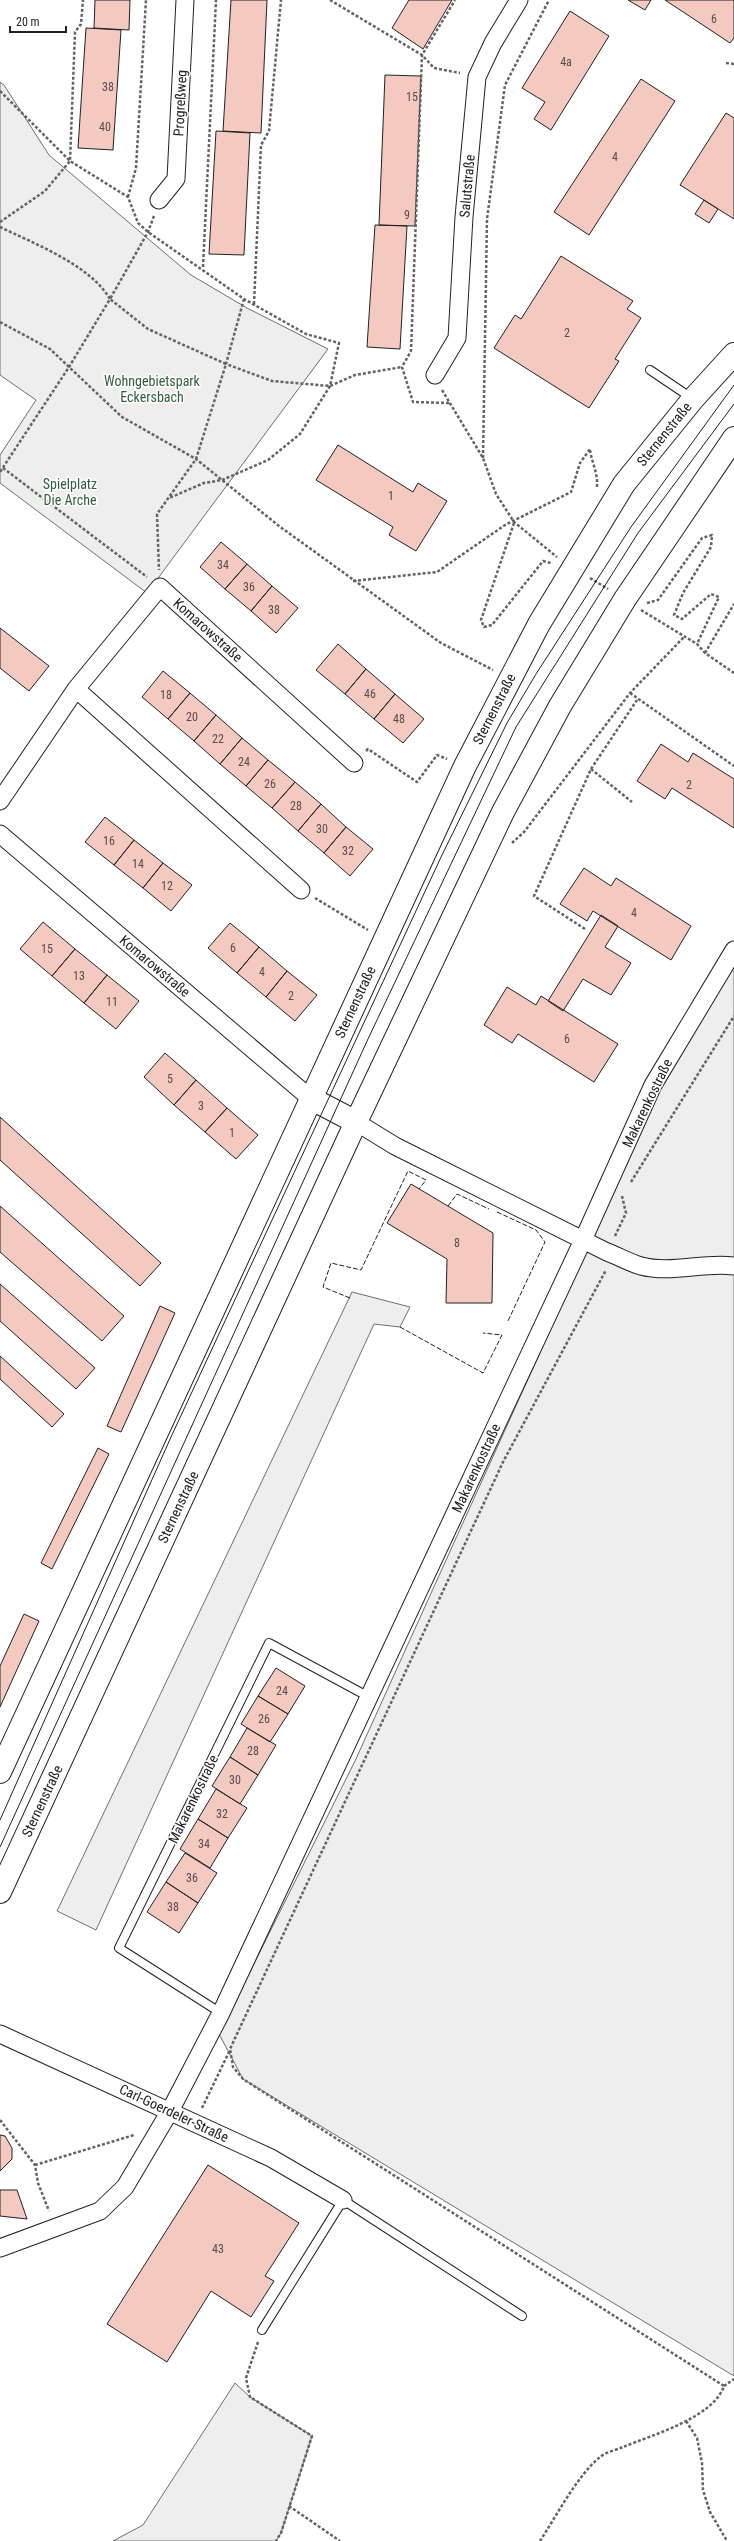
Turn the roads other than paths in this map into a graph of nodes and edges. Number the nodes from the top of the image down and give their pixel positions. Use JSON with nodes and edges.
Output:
{"nodes":[{"id":1,"x":185,"y":0,"type":"edge"},
{"id":2,"x":519,"y":0,"type":"edge"},
{"id":3,"x":160,"y":200,"type":"road end"},
{"id":4,"x":734,"y":354,"type":"edge"},
{"id":5,"x":650,"y":370,"type":"dead end"},
{"id":6,"x":434,"y":375,"type":"road end"},
{"id":7,"x":693,"y":399,"type":"junction"},
{"id":8,"x":734,"y":438,"type":"edge"},
{"id":9,"x":76,"y":689,"type":"junction"},
{"id":10,"x":354,"y":763,"type":"road end"},
{"id":11,"x":0,"y":801,"type":"edge"},
{"id":12,"x":0,"y":834,"type":"edge"},
{"id":13,"x":301,"y":890,"type":"road end"},
{"id":14,"x":734,"y":950,"type":"edge"},
{"id":15,"x":310,"y":1098,"type":"junction"},
{"id":16,"x":356,"y":1122,"type":"junction"},
{"id":17,"x":584,"y":1240,"type":"junction"},
{"id":18,"x":734,"y":1266,"type":"edge"},
{"id":19,"x":369,"y":1697,"type":"junction"},
{"id":20,"x":0,"y":1772,"type":"edge"},
{"id":21,"x":0,"y":1892,"type":"edge"},
{"id":22,"x":221,"y":2013,"type":"junction"},
{"id":23,"x":0,"y":2034,"type":"edge"},
{"id":24,"x":170,"y":2111,"type":"junction"},
{"id":25,"x":344,"y":2200,"type":"junction"},
{"id":26,"x":0,"y":2248,"type":"edge"},
{"id":27,"x":522,"y":2316,"type":"dead end"},
{"id":28,"x":262,"y":2330,"type":"road end"}],
"edges":[{"from":1,"to":3,"type":"street","name":"Progreßweg"},
{"from":2,"to":6,"type":"street","name":"Salutstraße"},
{"from":4,"to":7,"type":"street","name":"Sternenstraße"},
{"from":5,"to":7,"type":"lane"},
{"from":7,"to":15,"type":"street","name":"Sternenstraße"},
{"from":8,"to":16,"type":"street","name":"Sternenstraße"},
{"from":9,"to":10,"type":"street","name":"Komarowstraße"},
{"from":9,"to":11,"type":"street","name":"Komarowstraße"},
{"from":9,"to":13,"type":"street"},
{"from":12,"to":15,"type":"street","name":"Komarowstraße"},
{"from":14,"to":17,"type":"street","name":"Makarenkostraße"},
{"from":15,"to":16,"type":"street"},
{"from":15,"to":20,"type":"street","name":"Sternenstraße"},
{"from":16,"to":17,"type":"street"},
{"from":16,"to":21,"type":"street","name":"Sternenstraße"},
{"from":17,"to":18,"type":"street"},
{"from":17,"to":19,"type":"street","name":"Makarenkostraße"},
{"from":19,"to":22,"type":"street","name":"Makarenkostraße"},
{"from":19,"to":22,"type":"lane","name":"Makarenkostraße"},
{"from":22,"to":24,"type":"street","name":"Makarenkostraße"},
{"from":23,"to":24,"type":"street","name":"Carl-Goerdeler-Straße"},
{"from":24,"to":25,"type":"street","name":"Carl-Goerdeler-Straße"},
{"from":24,"to":26,"type":"street","name":"Makarenkostraße"},
{"from":25,"to":27,"type":"lane"},
{"from":25,"to":28,"type":"lane"}]}
